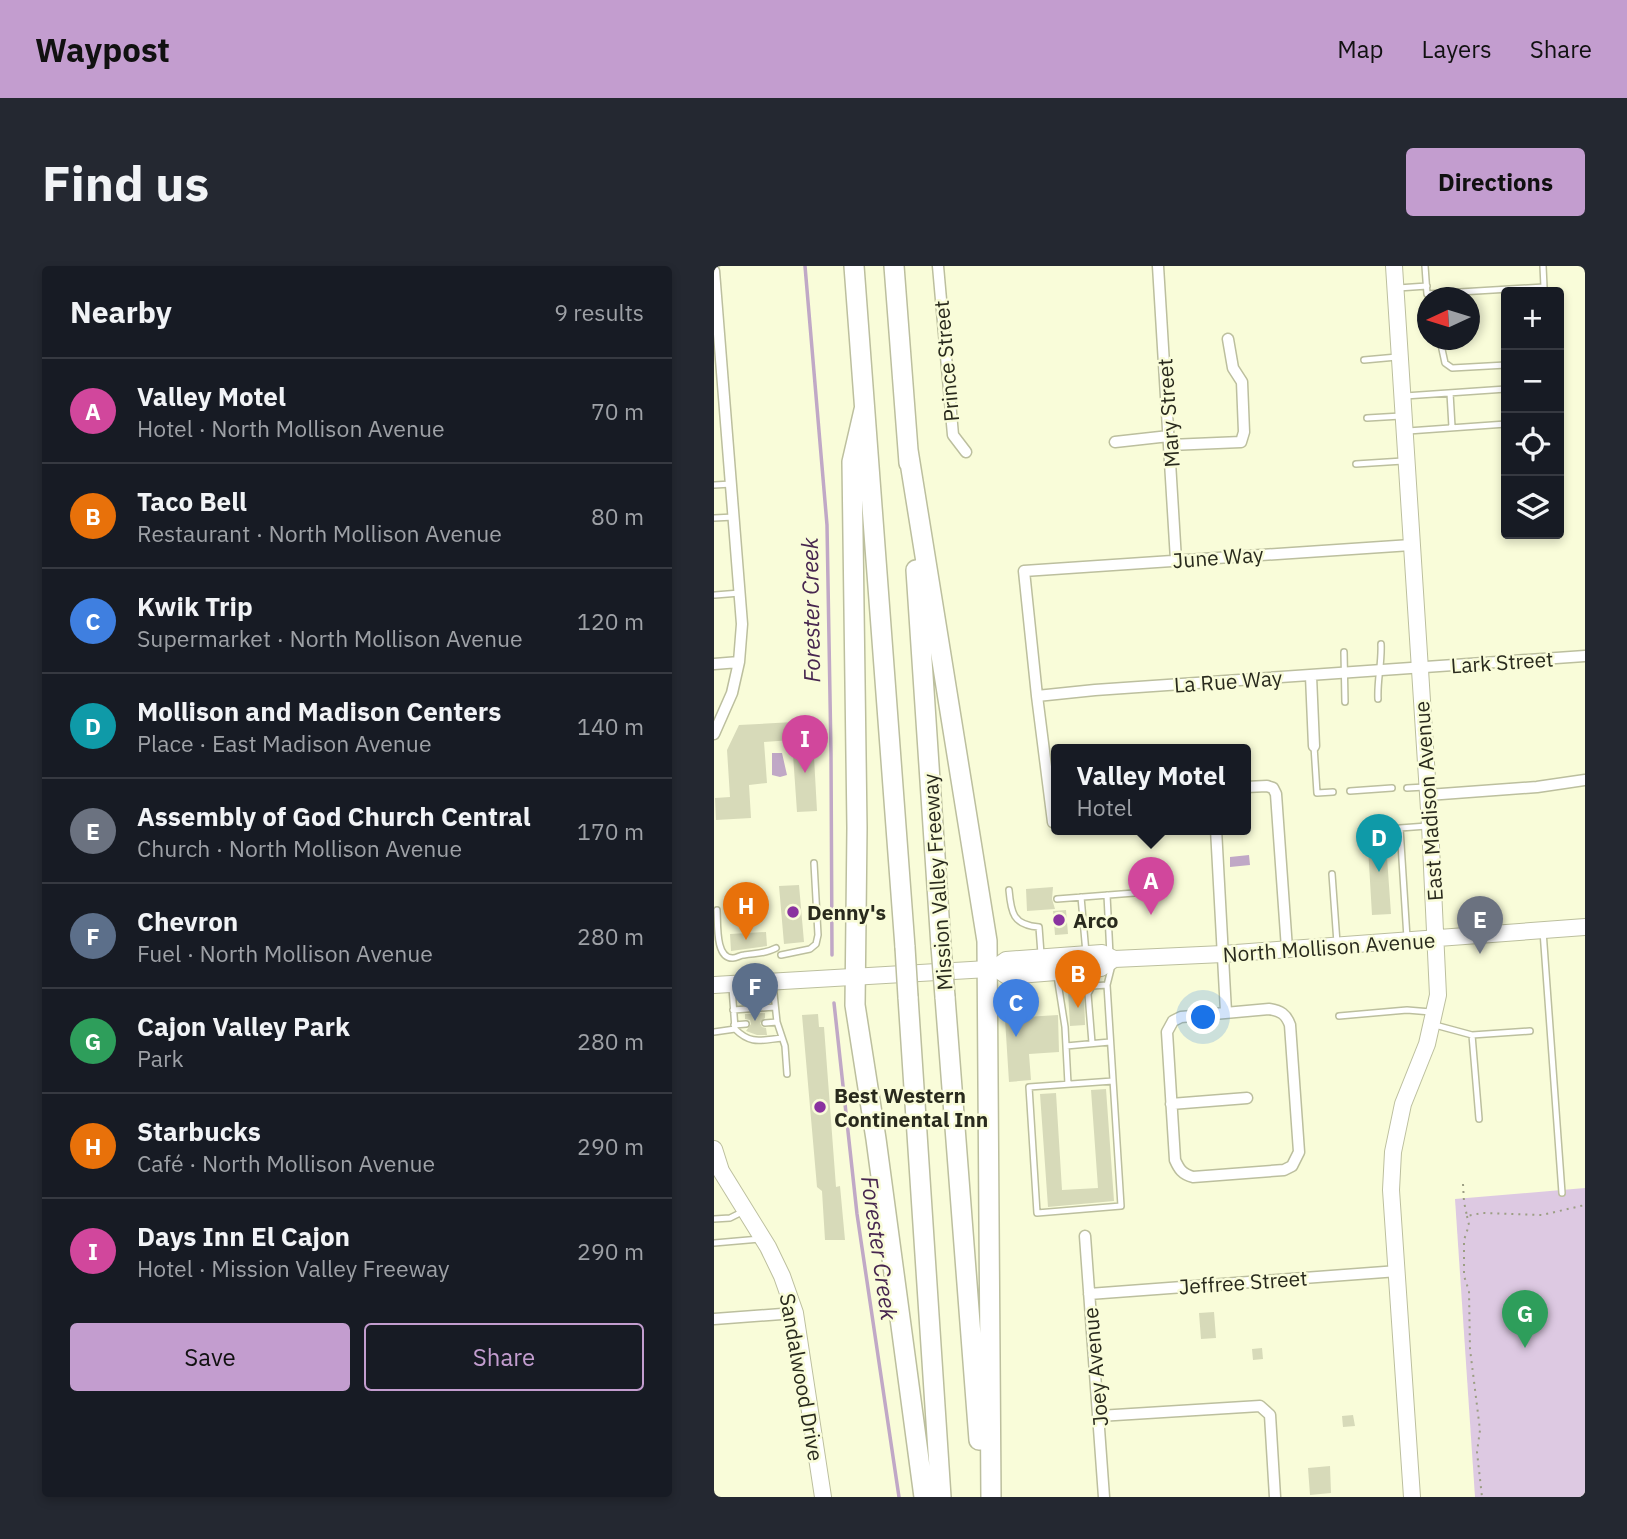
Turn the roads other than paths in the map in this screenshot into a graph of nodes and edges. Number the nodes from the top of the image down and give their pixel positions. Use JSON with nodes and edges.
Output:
{"nodes":[{"id":1,"x":854,"y":266,"type":"edge"},
{"id":2,"x":894,"y":266,"type":"edge"},
{"id":3,"x":938,"y":266,"type":"edge"},
{"id":4,"x":1158,"y":266,"type":"edge"},
{"id":5,"x":1394,"y":266,"type":"edge"},
{"id":6,"x":1425,"y":266,"type":"edge"},
{"id":7,"x":1543,"y":266,"type":"edge"},
{"id":8,"x":714,"y":271,"type":"edge"},
{"id":9,"x":715,"y":284,"type":"edge"},
{"id":10,"x":1427,"y":286,"type":"joint"},
{"id":11,"x":1544,"y":287,"type":"edge"},
{"id":12,"x":1396,"y":289,"type":"junction"},
{"id":13,"x":1501,"y":292,"type":"edge"},
{"id":14,"x":1480,"y":293,"type":"edge"},
{"id":15,"x":1228,"y":339,"type":"dead end"},
{"id":16,"x":1442,"y":350,"type":"edge"},
{"id":17,"x":1400,"y":356,"type":"junction"},
{"id":18,"x":1364,"y":360,"type":"dead end"},
{"id":19,"x":1501,"y":365,"type":"edge"},
{"id":20,"x":1501,"y":389,"type":"edge"},
{"id":21,"x":1450,"y":393,"type":"junction"},
{"id":22,"x":1402,"y":396,"type":"junction"},
{"id":23,"x":864,"y":410,"type":"junction"},
{"id":24,"x":1367,"y":418,"type":"dead end"},
{"id":25,"x":1404,"y":423,"type":"junction"},
{"id":26,"x":1501,"y":424,"type":"edge"},
{"id":27,"x":1452,"y":427,"type":"junction"},
{"id":28,"x":1170,"y":440,"type":"junction"},
{"id":29,"x":1115,"y":442,"type":"dead end"},
{"id":30,"x":908,"y":450,"type":"junction"},
{"id":31,"x":966,"y":452,"type":"dead end"},
{"id":32,"x":1406,"y":461,"type":"junction"},
{"id":33,"x":1356,"y":464,"type":"dead end"},
{"id":34,"x":732,"y":484,"type":"junction"},
{"id":35,"x":714,"y":485,"type":"edge"},
{"id":36,"x":734,"y":517,"type":"junction"},
{"id":37,"x":714,"y":518,"type":"edge"},
{"id":38,"x":1411,"y":545,"type":"junction"},
{"id":39,"x":1176,"y":560,"type":"junction"},
{"id":40,"x":740,"y":593,"type":"junction"},
{"id":41,"x":715,"y":595,"type":"edge"},
{"id":42,"x":1381,"y":644,"type":"dead end"},
{"id":43,"x":1344,"y":652,"type":"dead end"},
{"id":44,"x":1585,"y":656,"type":"edge"},
{"id":45,"x":739,"y":662,"type":"junction"},
{"id":46,"x":714,"y":664,"type":"edge"},
{"id":47,"x":1419,"y":667,"type":"junction"},
{"id":48,"x":1379,"y":671,"type":"junction"},
{"id":49,"x":1344,"y":674,"type":"junction"},
{"id":50,"x":1311,"y":676,"type":"junction"},
{"id":51,"x":1037,"y":696,"type":"junction"},
{"id":52,"x":1378,"y":699,"type":"dead end"},
{"id":53,"x":1345,"y":702,"type":"dead end"},
{"id":54,"x":714,"y":734,"type":"edge"},
{"id":55,"x":1314,"y":746,"type":"joint"},
{"id":56,"x":1585,"y":780,"type":"edge"},
{"id":57,"x":1251,"y":787,"type":"edge"},
{"id":58,"x":1392,"y":788,"type":"dead end"},
{"id":59,"x":1407,"y":788,"type":"dead end"},
{"id":60,"x":1350,"y":791,"type":"dead end"},
{"id":61,"x":1428,"y":791,"type":"junction"},
{"id":62,"x":1333,"y":792,"type":"dead end"},
{"id":63,"x":1051,"y":794,"type":"edge"},
{"id":64,"x":1430,"y":825,"type":"junction"},
{"id":65,"x":1216,"y":835,"type":"edge"},
{"id":66,"x":814,"y":863,"type":"dead end"},
{"id":67,"x":1332,"y":874,"type":"dead end"},
{"id":68,"x":1009,"y":890,"type":"dead end"},
{"id":69,"x":1160,"y":891,"type":"dead end"},
{"id":70,"x":1107,"y":895,"type":"junction"},
{"id":71,"x":1081,"y":897,"type":"junction"},
{"id":72,"x":1056,"y":899,"type":"dead end"},
{"id":73,"x":717,"y":910,"type":"dead end"},
{"id":74,"x":1585,"y":927,"type":"edge"},
{"id":75,"x":1543,"y":929,"type":"junction"},
{"id":76,"x":1437,"y":939,"type":"junction"},
{"id":77,"x":1407,"y":941,"type":"junction"},
{"id":78,"x":1337,"y":946,"type":"junction"},
{"id":79,"x":776,"y":948,"type":"dead end"},
{"id":80,"x":1287,"y":949,"type":"junction"},
{"id":81,"x":1086,"y":954,"type":"junction"},
{"id":82,"x":1223,"y":954,"type":"junction"},
{"id":83,"x":782,"y":955,"type":"dead end"},
{"id":84,"x":1041,"y":957,"type":"junction"},
{"id":85,"x":1112,"y":957,"type":"junction"},
{"id":86,"x":991,"y":968,"type":"junction"},
{"id":87,"x":1059,"y":972,"type":"junction"},
{"id":88,"x":856,"y":976,"type":"junction"},
{"id":89,"x":773,"y":981,"type":"junction"},
{"id":90,"x":732,"y":984,"type":"junction"},
{"id":91,"x":714,"y":985,"type":"edge"},
{"id":92,"x":1107,"y":985,"type":"junction"},
{"id":93,"x":775,"y":1007,"type":"junction"},
{"id":94,"x":733,"y":1010,"type":"junction"},
{"id":95,"x":1226,"y":1012,"type":"junction"},
{"id":96,"x":1339,"y":1016,"type":"dead end"},
{"id":97,"x":1433,"y":1018,"type":"junction"},
{"id":98,"x":777,"y":1022,"type":"junction"},
{"id":99,"x":765,"y":1023,"type":"dead end"},
{"id":100,"x":746,"y":1024,"type":"dead end"},
{"id":101,"x":735,"y":1027,"type":"junction"},
{"id":102,"x":1530,"y":1031,"type":"dead end"},
{"id":103,"x":714,"y":1032,"type":"edge"},
{"id":104,"x":1472,"y":1035,"type":"junction"},
{"id":105,"x":782,"y":1038,"type":"junction"},
{"id":106,"x":1110,"y":1042,"type":"junction"},
{"id":107,"x":1092,"y":1044,"type":"junction"},
{"id":108,"x":1066,"y":1046,"type":"junction"},
{"id":109,"x":787,"y":1074,"type":"dead end"},
{"id":110,"x":1113,"y":1081,"type":"junction"},
{"id":111,"x":1068,"y":1084,"type":"junction"},
{"id":112,"x":1247,"y":1098,"type":"dead end"},
{"id":113,"x":1171,"y":1104,"type":"junction"},
{"id":114,"x":1479,"y":1119,"type":"dead end"},
{"id":115,"x":714,"y":1149,"type":"edge"},
{"id":116,"x":1562,"y":1193,"type":"dead end"},
{"id":117,"x":744,"y":1210,"type":"junction"},
{"id":118,"x":714,"y":1219,"type":"edge"},
{"id":119,"x":1085,"y":1236,"type":"dead end"},
{"id":120,"x":763,"y":1239,"type":"junction"},
{"id":121,"x":714,"y":1243,"type":"edge"},
{"id":122,"x":1398,"y":1271,"type":"junction"},
{"id":123,"x":1089,"y":1294,"type":"junction"},
{"id":124,"x":795,"y":1313,"type":"junction"},
{"id":125,"x":714,"y":1319,"type":"edge"},
{"id":126,"x":1099,"y":1416,"type":"junction"},
{"id":127,"x":823,"y":1497,"type":"edge"},
{"id":128,"x":924,"y":1497,"type":"edge"},
{"id":129,"x":941,"y":1497,"type":"edge"},
{"id":130,"x":983,"y":1497,"type":"edge"},
{"id":131,"x":991,"y":1497,"type":"edge"},
{"id":132,"x":1104,"y":1497,"type":"edge"},
{"id":133,"x":1275,"y":1497,"type":"edge"},
{"id":134,"x":1412,"y":1497,"type":"edge"}],
"edges":[{"from":1,"to":23,"type":"highway","name":"Mission Valley Freeway"},
{"from":2,"to":30,"type":"highway","name":"Mission Valley Freeway"},
{"from":3,"to":31,"type":"street","name":"Prince Street"},
{"from":4,"to":28,"type":"street","name":"Mary Street"},
{"from":5,"to":12,"type":"street","name":"East Madison Avenue"},
{"from":6,"to":10,"type":"lane"},
{"from":7,"to":11,"type":"lane"},
{"from":8,"to":9,"type":"street"},
{"from":9,"to":34,"type":"street"},
{"from":10,"to":12,"type":"lane"},
{"from":12,"to":17,"type":"street","name":"East Madison Avenue"},
{"from":13,"to":14,"type":"lane"},
{"from":15,"to":28,"type":"street"},
{"from":16,"to":19,"type":"lane"},
{"from":17,"to":18,"type":"lane"},
{"from":17,"to":22,"type":"street","name":"East Madison Avenue"},
{"from":20,"to":21,"type":"lane"},
{"from":21,"to":22,"type":"lane"},
{"from":21,"to":27,"type":"lane"},
{"from":22,"to":25,"type":"street","name":"East Madison Avenue"},
{"from":23,"to":88,"type":"highway"},
{"from":23,"to":129,"type":"highway","name":"Mission Valley Freeway","bridge":true},
{"from":24,"to":25,"type":"lane"},
{"from":25,"to":27,"type":"lane"},
{"from":25,"to":32,"type":"street","name":"East Madison Avenue"},
{"from":26,"to":27,"type":"lane"},
{"from":28,"to":29,"type":"street"},
{"from":28,"to":39,"type":"street","name":"Mary Street"},
{"from":30,"to":86,"type":"highway"},
{"from":30,"to":130,"type":"highway","name":"Mission Valley Freeway","bridge":true},
{"from":32,"to":33,"type":"lane"},
{"from":32,"to":38,"type":"street","name":"East Madison Avenue"},
{"from":34,"to":35,"type":"lane"},
{"from":34,"to":36,"type":"street"},
{"from":36,"to":37,"type":"lane"},
{"from":36,"to":40,"type":"street"},
{"from":38,"to":39,"type":"street","name":"June Way"},
{"from":38,"to":47,"type":"street","name":"East Madison Avenue"},
{"from":39,"to":51,"type":"street","name":"June Way"},
{"from":40,"to":41,"type":"lane"},
{"from":40,"to":45,"type":"street"},
{"from":42,"to":48,"type":"lane"},
{"from":43,"to":49,"type":"lane"},
{"from":44,"to":47,"type":"street","name":"Lark Street"},
{"from":45,"to":46,"type":"street"},
{"from":45,"to":54,"type":"street"},
{"from":47,"to":48,"type":"street","name":"La Rue Way"},
{"from":47,"to":61,"type":"street","name":"East Madison Avenue"},
{"from":48,"to":49,"type":"street","name":"La Rue Way"},
{"from":48,"to":52,"type":"lane"},
{"from":49,"to":50,"type":"street","name":"La Rue Way"},
{"from":49,"to":53,"type":"lane"},
{"from":50,"to":51,"type":"street","name":"La Rue Way"},
{"from":50,"to":55,"type":"street"},
{"from":51,"to":63,"type":"street"},
{"from":55,"to":62,"type":"lane"},
{"from":56,"to":61,"type":"street"},
{"from":57,"to":80,"type":"street"},
{"from":58,"to":60,"type":"lane"},
{"from":59,"to":61,"type":"lane"},
{"from":61,"to":64,"type":"street","name":"East Madison Avenue"},
{"from":64,"to":76,"type":"street","name":"East Madison Avenue"},
{"from":64,"to":77,"type":"lane"},
{"from":65,"to":82,"type":"street"},
{"from":66,"to":83,"type":"lane"},
{"from":67,"to":78,"type":"lane"},
{"from":68,"to":84,"type":"lane"},
{"from":69,"to":70,"type":"lane"},
{"from":70,"to":71,"type":"lane"},
{"from":70,"to":85,"type":"lane"},
{"from":71,"to":72,"type":"lane"},
{"from":71,"to":81,"type":"lane"},
{"from":73,"to":79,"type":"lane"},
{"from":74,"to":75,"type":"street","name":"North Mollison Avenue"},
{"from":75,"to":76,"type":"street","name":"North Mollison Avenue"},
{"from":75,"to":116,"type":"lane"},
{"from":76,"to":77,"type":"street","name":"North Mollison Avenue"},
{"from":76,"to":97,"type":"street","name":"East Madison Avenue"},
{"from":77,"to":78,"type":"street","name":"North Mollison Avenue"},
{"from":78,"to":80,"type":"street","name":"North Mollison Avenue"},
{"from":80,"to":82,"type":"street","name":"North Mollison Avenue"},
{"from":81,"to":84,"type":"street","name":"North Mollison Avenue"},
{"from":81,"to":85,"type":"street","name":"North Mollison Avenue"},
{"from":81,"to":87,"type":"street"},
{"from":82,"to":85,"type":"street","name":"North Mollison Avenue"},
{"from":82,"to":95,"type":"street"},
{"from":84,"to":86,"type":"street","name":"North Mollison Avenue"},
{"from":85,"to":87,"type":"street","name":"North Mollison Avenue"},
{"from":85,"to":92,"type":"lane"},
{"from":86,"to":87,"type":"street","name":"North Mollison Avenue"},
{"from":86,"to":88,"type":"street","name":"North Mollison Avenue"},
{"from":86,"to":131,"type":"highway"},
{"from":87,"to":108,"type":"lane"},
{"from":88,"to":89,"type":"street","name":"North Mollison Avenue"},
{"from":88,"to":128,"type":"highway"},
{"from":89,"to":90,"type":"street","name":"North Mollison Avenue"},
{"from":89,"to":93,"type":"lane"},
{"from":90,"to":91,"type":"street","name":"North Mollison Avenue"},
{"from":90,"to":94,"type":"lane"},
{"from":92,"to":106,"type":"lane"},
{"from":92,"to":107,"type":"lane"},
{"from":93,"to":94,"type":"lane"},
{"from":93,"to":98,"type":"lane"},
{"from":94,"to":101,"type":"lane"},
{"from":95,"to":113,"type":"street"},
{"from":95,"to":113,"type":"street"},
{"from":96,"to":97,"type":"lane"},
{"from":97,"to":104,"type":"lane"},
{"from":97,"to":122,"type":"street","name":"East Madison Avenue"},
{"from":98,"to":99,"type":"lane"},
{"from":98,"to":105,"type":"lane"},
{"from":100,"to":101,"type":"lane"},
{"from":101,"to":103,"type":"lane"},
{"from":101,"to":105,"type":"lane"},
{"from":102,"to":104,"type":"lane"},
{"from":104,"to":114,"type":"lane"},
{"from":105,"to":109,"type":"lane"},
{"from":106,"to":107,"type":"lane"},
{"from":106,"to":110,"type":"lane"},
{"from":107,"to":108,"type":"lane"},
{"from":108,"to":111,"type":"lane"},
{"from":110,"to":111,"type":"lane"},
{"from":110,"to":111,"type":"lane"},
{"from":112,"to":113,"type":"street"},
{"from":115,"to":117,"type":"street","name":"Sandalwood Drive"},
{"from":117,"to":118,"type":"lane"},
{"from":117,"to":120,"type":"street","name":"Sandalwood Drive"},
{"from":119,"to":123,"type":"street","name":"Joey Avenue"},
{"from":120,"to":121,"type":"lane"},
{"from":120,"to":124,"type":"street","name":"Sandalwood Drive"},
{"from":122,"to":123,"type":"street","name":"Jeffree Street"},
{"from":122,"to":134,"type":"street","name":"East Madison Avenue"},
{"from":123,"to":126,"type":"street","name":"Joey Avenue"},
{"from":124,"to":125,"type":"street"},
{"from":124,"to":127,"type":"street","name":"Sandalwood Drive"},
{"from":126,"to":132,"type":"street","name":"Joey Avenue"},
{"from":126,"to":133,"type":"street"}]}
